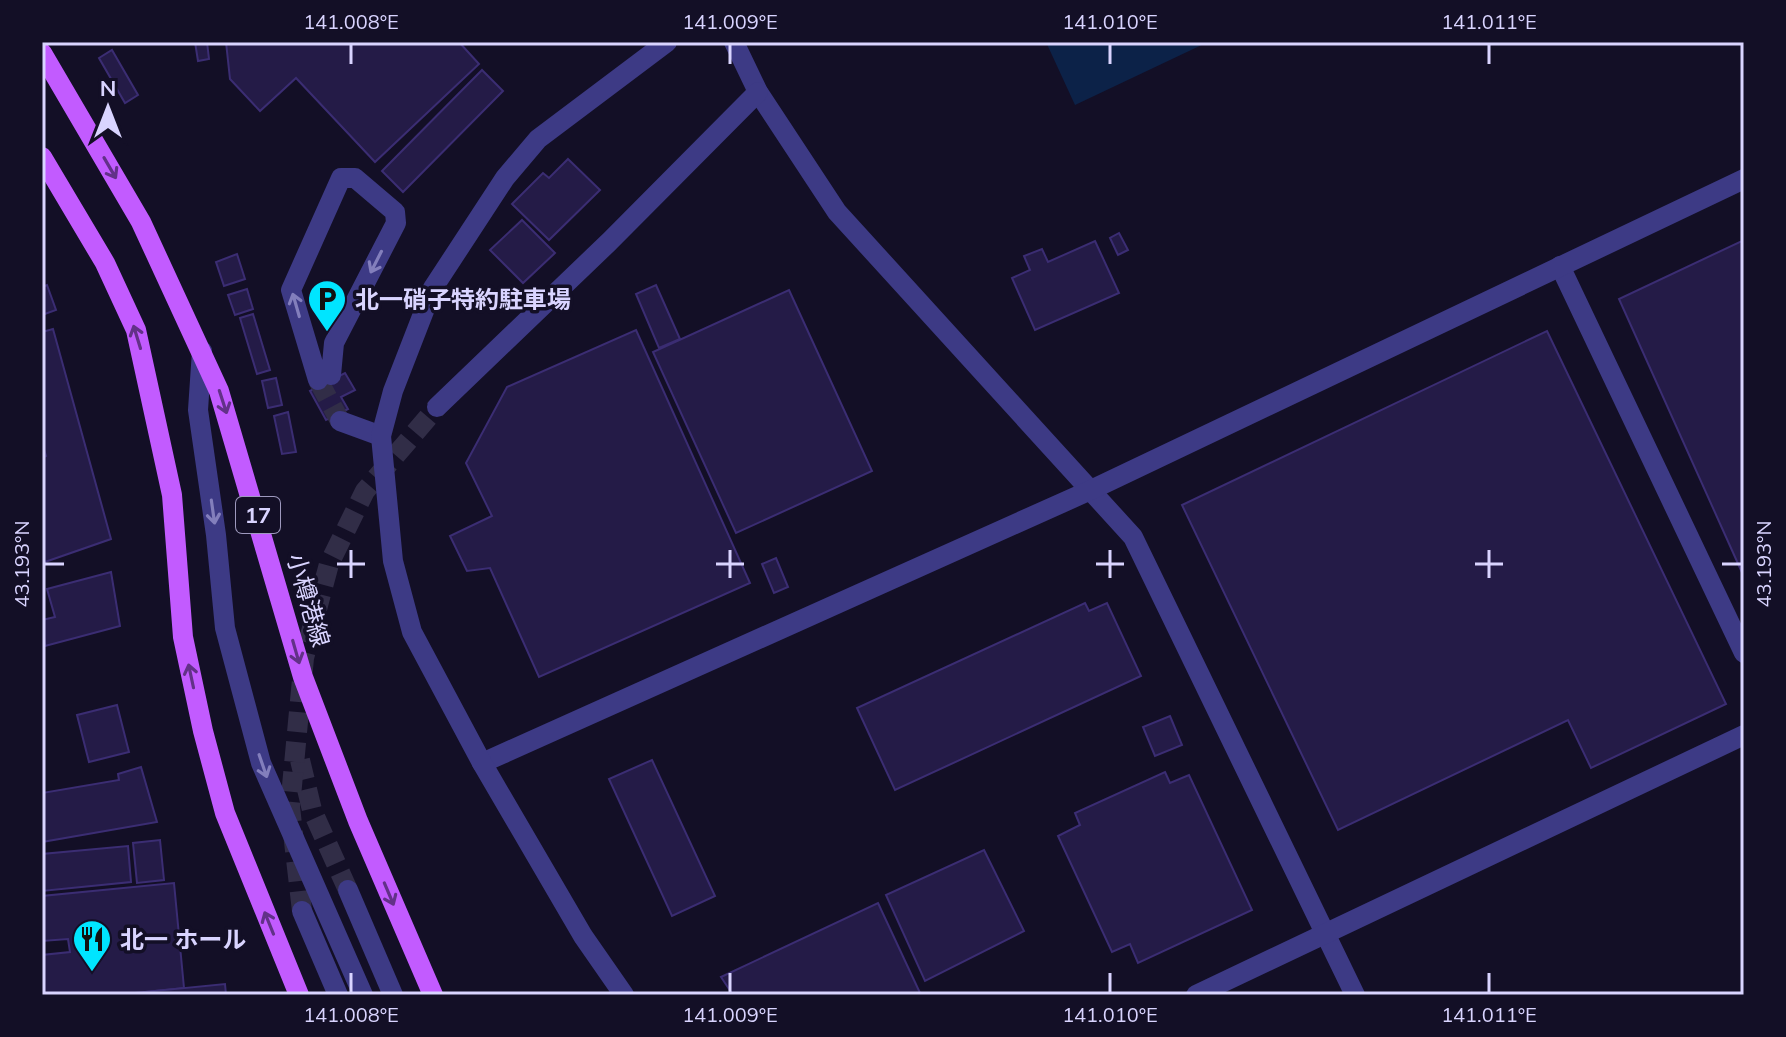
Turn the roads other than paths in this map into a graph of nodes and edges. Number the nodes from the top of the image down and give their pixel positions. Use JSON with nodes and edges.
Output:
{"nodes":[{"id":1,"x":667,"y":42,"type":"edge"},
{"id":2,"x":734,"y":42,"type":"edge"},
{"id":3,"x":42,"y":53,"type":"edge"},
{"id":4,"x":758,"y":92,"type":"junction"},
{"id":5,"x":42,"y":157,"type":"edge"},
{"id":6,"x":1744,"y":179,"type":"edge"},
{"id":7,"x":1560,"y":266,"type":"junction"},
{"id":8,"x":202,"y":351,"type":"junction"},
{"id":9,"x":324,"y":378,"type":"joint"},
{"id":10,"x":437,"y":407,"type":"tunnel mouth"},
{"id":11,"x":345,"y":417,"type":"tunnel mouth"},
{"id":12,"x":382,"y":429,"type":"junction"},
{"id":13,"x":1093,"y":489,"type":"junction"},
{"id":14,"x":1744,"y":653,"type":"edge"},
{"id":15,"x":1744,"y":735,"type":"edge"},
{"id":16,"x":482,"y":763,"type":"junction"},
{"id":17,"x":348,"y":890,"type":"tunnel mouth"},
{"id":18,"x":302,"y":911,"type":"tunnel mouth"},
{"id":19,"x":1324,"y":931,"type":"junction"},
{"id":20,"x":299,"y":995,"type":"edge"},
{"id":21,"x":338,"y":995,"type":"edge"},
{"id":22,"x":363,"y":995,"type":"edge"},
{"id":23,"x":393,"y":995,"type":"edge"},
{"id":24,"x":433,"y":995,"type":"edge"},
{"id":25,"x":624,"y":995,"type":"edge"},
{"id":26,"x":1196,"y":995,"type":"edge"},
{"id":27,"x":1355,"y":995,"type":"edge"}],
"edges":[{"from":1,"to":12,"type":"street"},
{"from":2,"to":4,"type":"street"},
{"from":3,"to":8,"type":"main road","name":"小樽港線","number":"17","one_way":true},
{"from":4,"to":10,"type":"street"},
{"from":4,"to":13,"type":"street"},
{"from":20,"to":5,"type":"main road","one_way":true},
{"from":6,"to":7,"type":"street"},
{"from":7,"to":13,"type":"street"},
{"from":7,"to":14,"type":"street"},
{"from":8,"to":22,"type":"street","one_way":true},
{"from":8,"to":24,"type":"main road","name":"小樽港線","number":"17","one_way":true},
{"from":9,"to":9,"type":"street","one_way":true},
{"from":11,"to":12,"type":"street"},
{"from":12,"to":16,"type":"street"},
{"from":13,"to":16,"type":"street"},
{"from":13,"to":19,"type":"street"},
{"from":15,"to":19,"type":"street"},
{"from":16,"to":25,"type":"street"},
{"from":17,"to":23,"type":"street"},
{"from":18,"to":21,"type":"street"},
{"from":19,"to":26,"type":"street"},
{"from":19,"to":27,"type":"street"}]}
